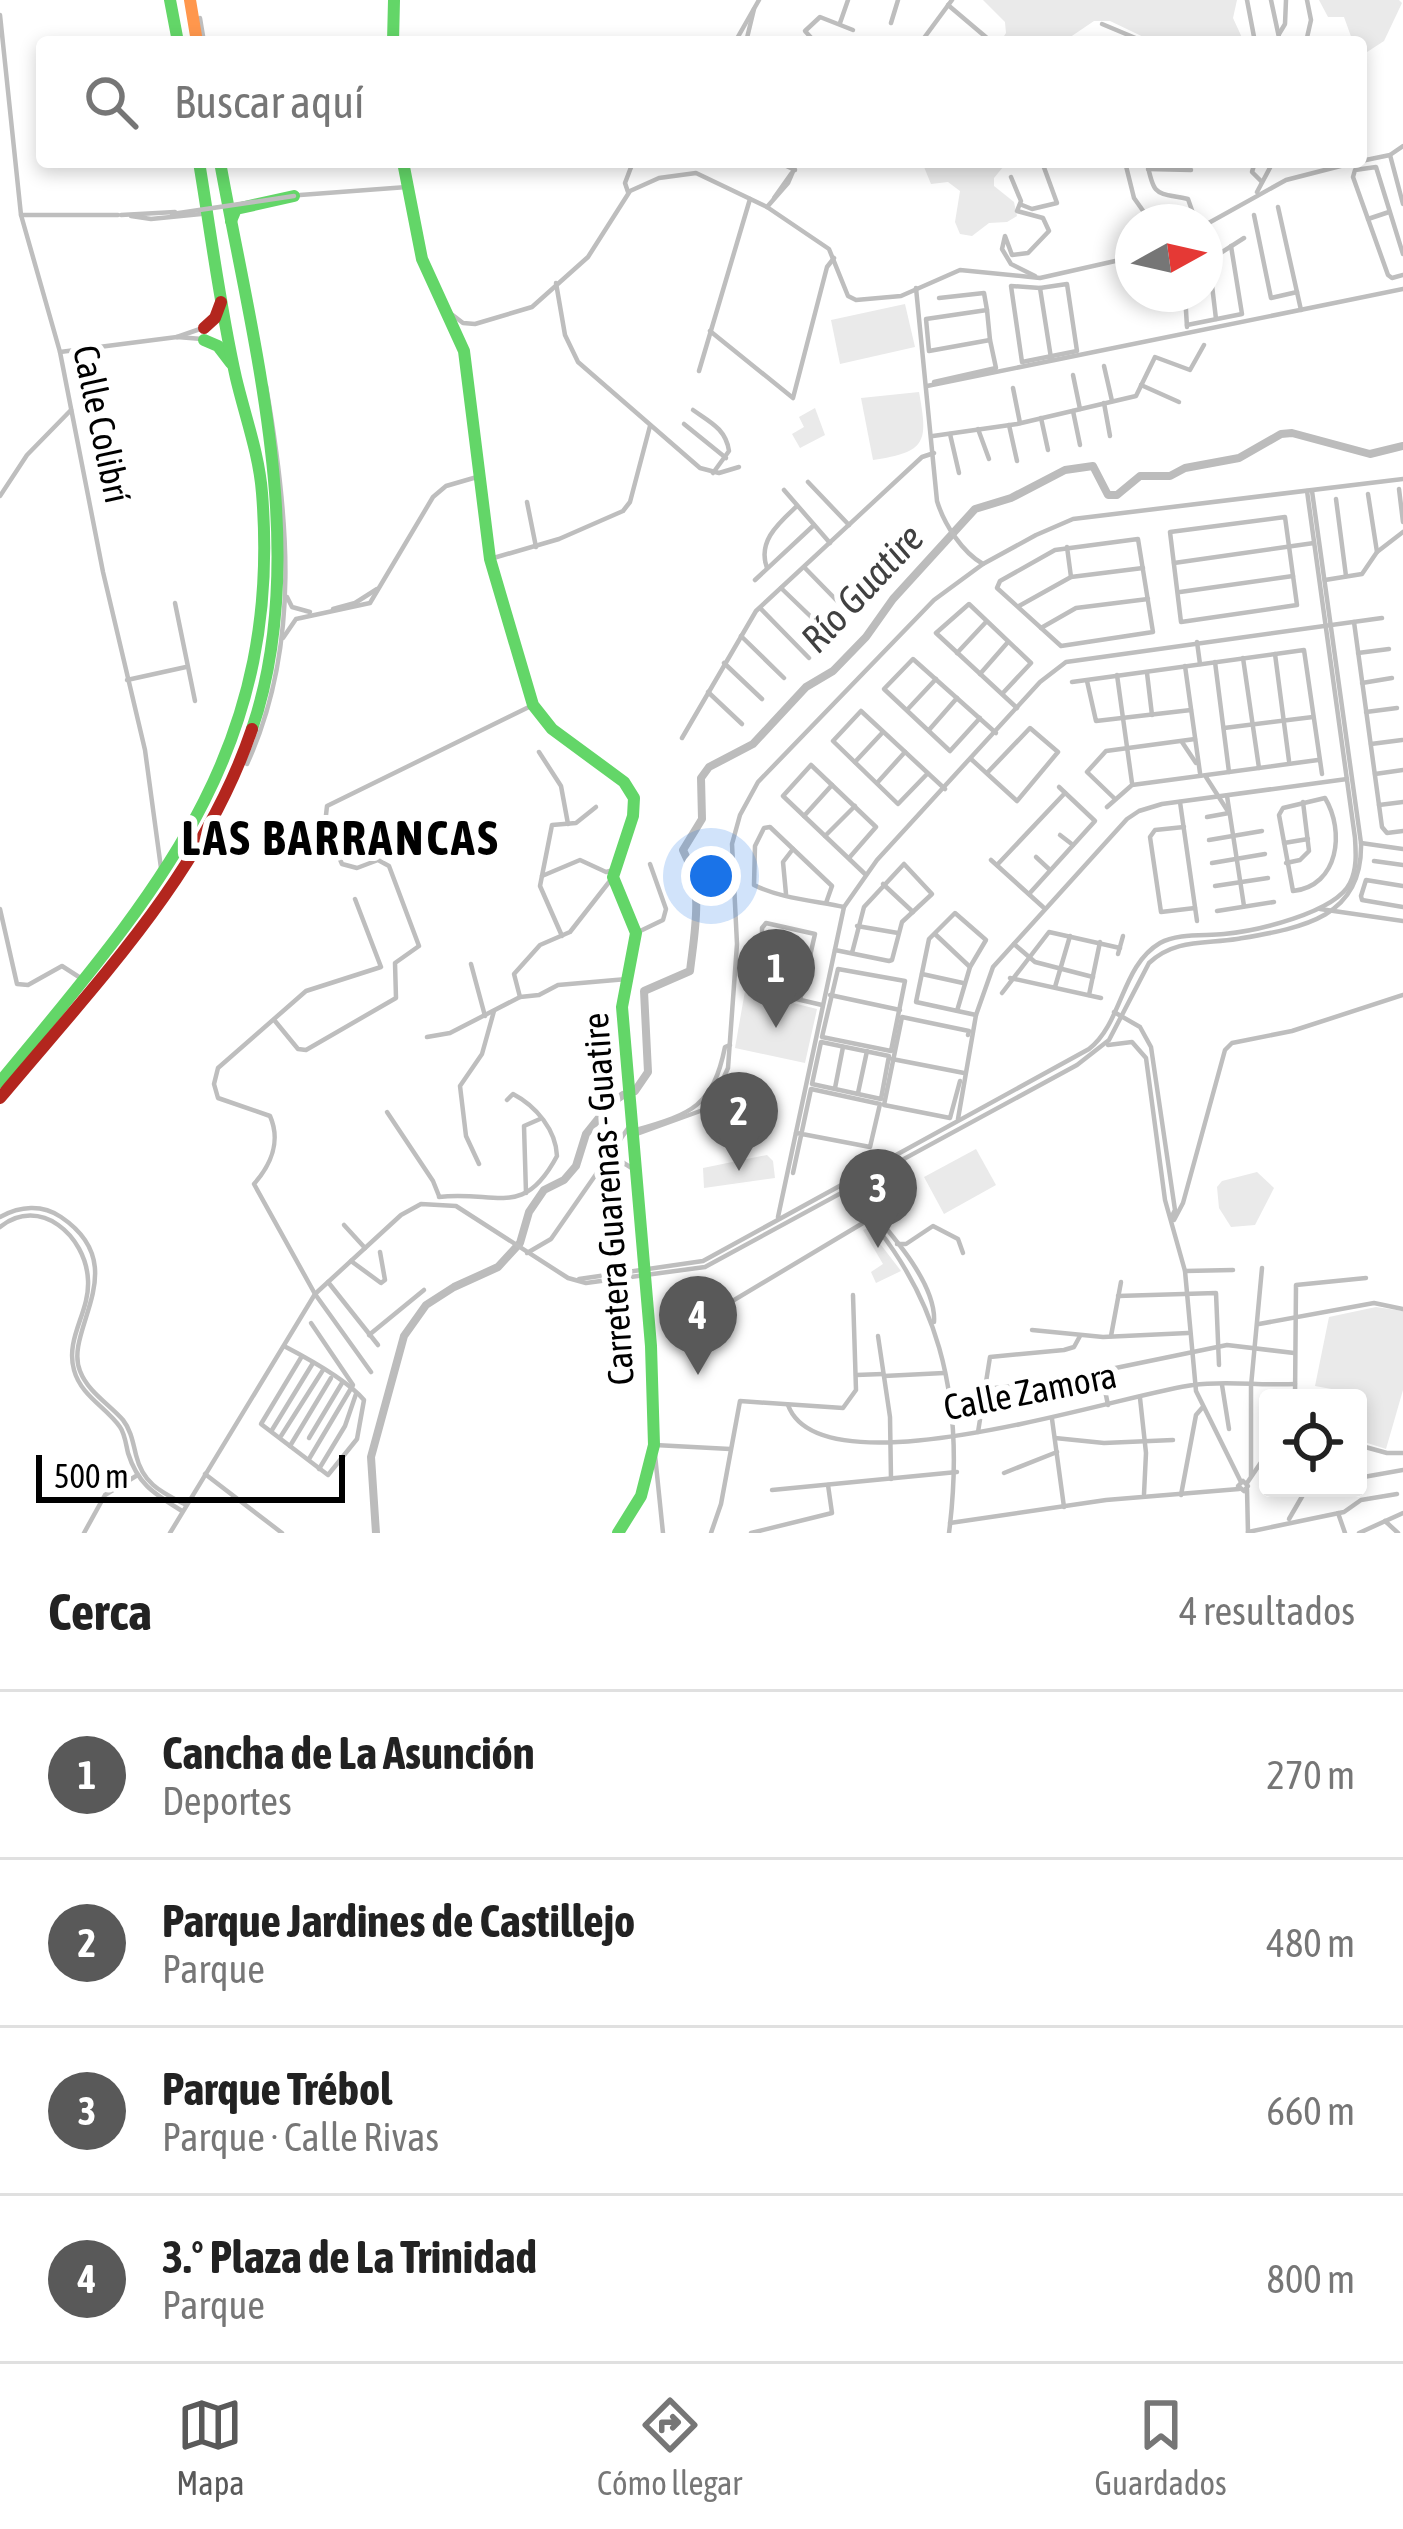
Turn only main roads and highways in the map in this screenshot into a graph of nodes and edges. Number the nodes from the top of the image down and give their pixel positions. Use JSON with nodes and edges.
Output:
{"nodes":[{"id":1,"x":170,"y":0,"type":"edge"},
{"id":2,"x":193,"y":0,"type":"edge"},
{"id":3,"x":394,"y":0,"type":"edge"},
{"id":4,"x":177,"y":36,"type":"edge"},
{"id":5,"x":200,"y":36,"type":"edge"},
{"id":6,"x":393,"y":36,"type":"edge"},
{"id":7,"x":200,"y":168,"type":"edge"},
{"id":8,"x":225,"y":168,"type":"edge"},
{"id":9,"x":404,"y":168,"type":"edge"},
{"id":10,"x":203,"y":187,"type":"junction"},
{"id":11,"x":294,"y":196,"type":"road end"},
{"id":12,"x":232,"y":208,"type":"junction"},
{"id":13,"x":212,"y":235,"type":"junction"},
{"id":14,"x":221,"y":291,"type":"junction"},
{"id":15,"x":237,"y":381,"type":"junction"},
{"id":16,"x":284,"y":497,"type":"road end"},
{"id":17,"x":278,"y":528,"type":"junction"},
{"id":18,"x":286,"y":549,"type":"road end"},
{"id":19,"x":0,"y":1082,"type":"edge"},
{"id":20,"x":0,"y":1098,"type":"edge"},
{"id":21,"x":618,"y":1533,"type":"edge"}],
"edges":[{"from":1,"to":4,"type":"main road"},
{"from":2,"to":5,"type":"main road"},
{"from":3,"to":6,"type":"main road"},
{"from":7,"to":10,"type":"main road"},
{"from":8,"to":12,"type":"main road"},
{"from":9,"to":21,"type":"main road","name":"Carretera Guarenas - Guatire"},
{"from":10,"to":13,"type":"main road"},
{"from":10,"to":13,"type":"main road"},
{"from":11,"to":12,"type":"main road"},
{"from":12,"to":17,"type":"main road"},
{"from":13,"to":14,"type":"main road"},
{"from":14,"to":15,"type":"main road"},
{"from":14,"to":15,"type":"main road"},
{"from":15,"to":19,"type":"main road"},
{"from":16,"to":17,"type":"main road"},
{"from":17,"to":18,"type":"main road"},
{"from":17,"to":20,"type":"main road"}]}
